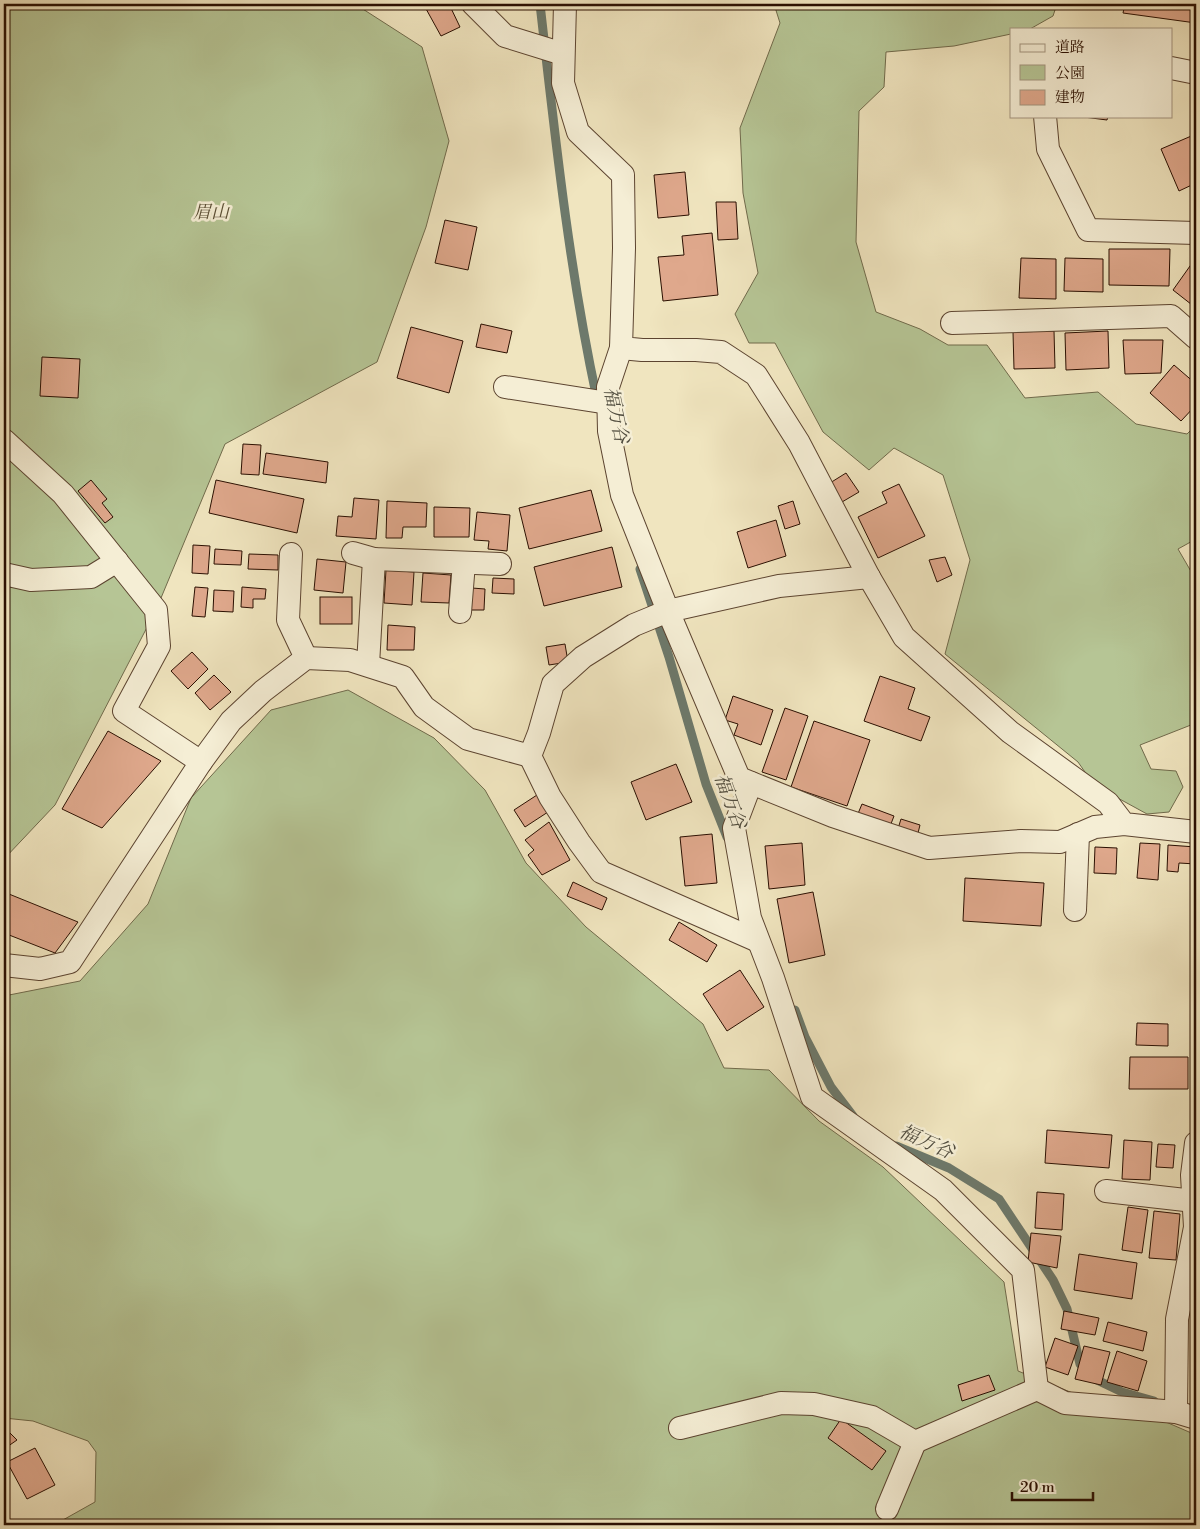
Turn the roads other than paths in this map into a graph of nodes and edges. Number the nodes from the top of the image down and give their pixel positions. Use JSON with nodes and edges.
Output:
{"nodes":[{"id":1,"x":473,"y":4,"type":"edge"},
{"id":2,"x":565,"y":4,"type":"edge"},
{"id":3,"x":563,"y":54,"type":"junction"},
{"id":4,"x":1172,"y":68,"type":"edge"},
{"id":5,"x":1196,"y":73,"type":"edge"},
{"id":6,"x":1044,"y":118,"type":"edge"},
{"id":7,"x":1196,"y":233,"type":"edge"},
{"id":8,"x":952,"y":323,"type":"dead end"},
{"id":9,"x":1196,"y":338,"type":"edge"},
{"id":10,"x":621,"y":348,"type":"junction"},
{"id":11,"x":505,"y":387,"type":"dead end"},
{"id":12,"x":608,"y":403,"type":"junction"},
{"id":13,"x":4,"y":440,"type":"edge"},
{"id":14,"x":291,"y":554,"type":"dead end"},
{"id":15,"x":117,"y":561,"type":"junction"},
{"id":16,"x":464,"y":563,"type":"junction"},
{"id":17,"x":500,"y":564,"type":"dead end"},
{"id":18,"x":4,"y":574,"type":"edge"},
{"id":19,"x":869,"y":577,"type":"junction"},
{"id":20,"x":668,"y":611,"type":"junction"},
{"id":21,"x":460,"y":612,"type":"dead end"},
{"id":22,"x":306,"y":658,"type":"junction"},
{"id":23,"x":368,"y":665,"type":"junction"},
{"id":24,"x":530,"y":756,"type":"junction"},
{"id":25,"x":201,"y":762,"type":"junction"},
{"id":26,"x":751,"y":783,"type":"junction"},
{"id":27,"x":1124,"y":824,"type":"junction"},
{"id":28,"x":1196,"y":832,"type":"edge"},
{"id":29,"x":1078,"y":834,"type":"junction"},
{"id":30,"x":1075,"y":910,"type":"dead end"},
{"id":31,"x":758,"y":941,"type":"junction"},
{"id":32,"x":4,"y":964,"type":"edge"},
{"id":33,"x":1196,"y":1143,"type":"edge"},
{"id":34,"x":1106,"y":1191,"type":"dead end"},
{"id":35,"x":1194,"y":1201,"type":"junction"},
{"id":36,"x":1037,"y":1389,"type":"junction"},
{"id":37,"x":1186,"y":1415,"type":"edge"},
{"id":38,"x":680,"y":1428,"type":"dead end"},
{"id":39,"x":915,"y":1442,"type":"junction"},
{"id":40,"x":887,"y":1509,"type":"dead end"}],
"edges":[{"from":1,"to":3,"type":"street"},
{"from":2,"to":3,"type":"street"},
{"from":3,"to":10,"type":"street"},
{"from":4,"to":5,"type":"street"},
{"from":6,"to":7,"type":"street"},
{"from":8,"to":9,"type":"street"},
{"from":10,"to":12,"type":"street"},
{"from":10,"to":19,"type":"street"},
{"from":11,"to":12,"type":"street"},
{"from":12,"to":20,"type":"street"},
{"from":13,"to":15,"type":"street"},
{"from":14,"to":22,"type":"street"},
{"from":15,"to":18,"type":"street"},
{"from":15,"to":25,"type":"street"},
{"from":16,"to":17,"type":"street"},
{"from":16,"to":21,"type":"street"},
{"from":16,"to":23,"type":"street"},
{"from":19,"to":20,"type":"street"},
{"from":19,"to":27,"type":"street"},
{"from":20,"to":24,"type":"street"},
{"from":20,"to":26,"type":"street"},
{"from":22,"to":23,"type":"street"},
{"from":22,"to":25,"type":"street"},
{"from":23,"to":24,"type":"street"},
{"from":24,"to":31,"type":"street"},
{"from":25,"to":32,"type":"street"},
{"from":26,"to":29,"type":"street"},
{"from":26,"to":31,"type":"street"},
{"from":27,"to":28,"type":"street"},
{"from":27,"to":29,"type":"street"},
{"from":29,"to":30,"type":"street"},
{"from":31,"to":36,"type":"street"},
{"from":33,"to":35,"type":"street"},
{"from":34,"to":35,"type":"street"},
{"from":35,"to":37,"type":"street"},
{"from":36,"to":37,"type":"street"},
{"from":36,"to":39,"type":"street"},
{"from":38,"to":39,"type":"street"},
{"from":39,"to":40,"type":"street"}]}
